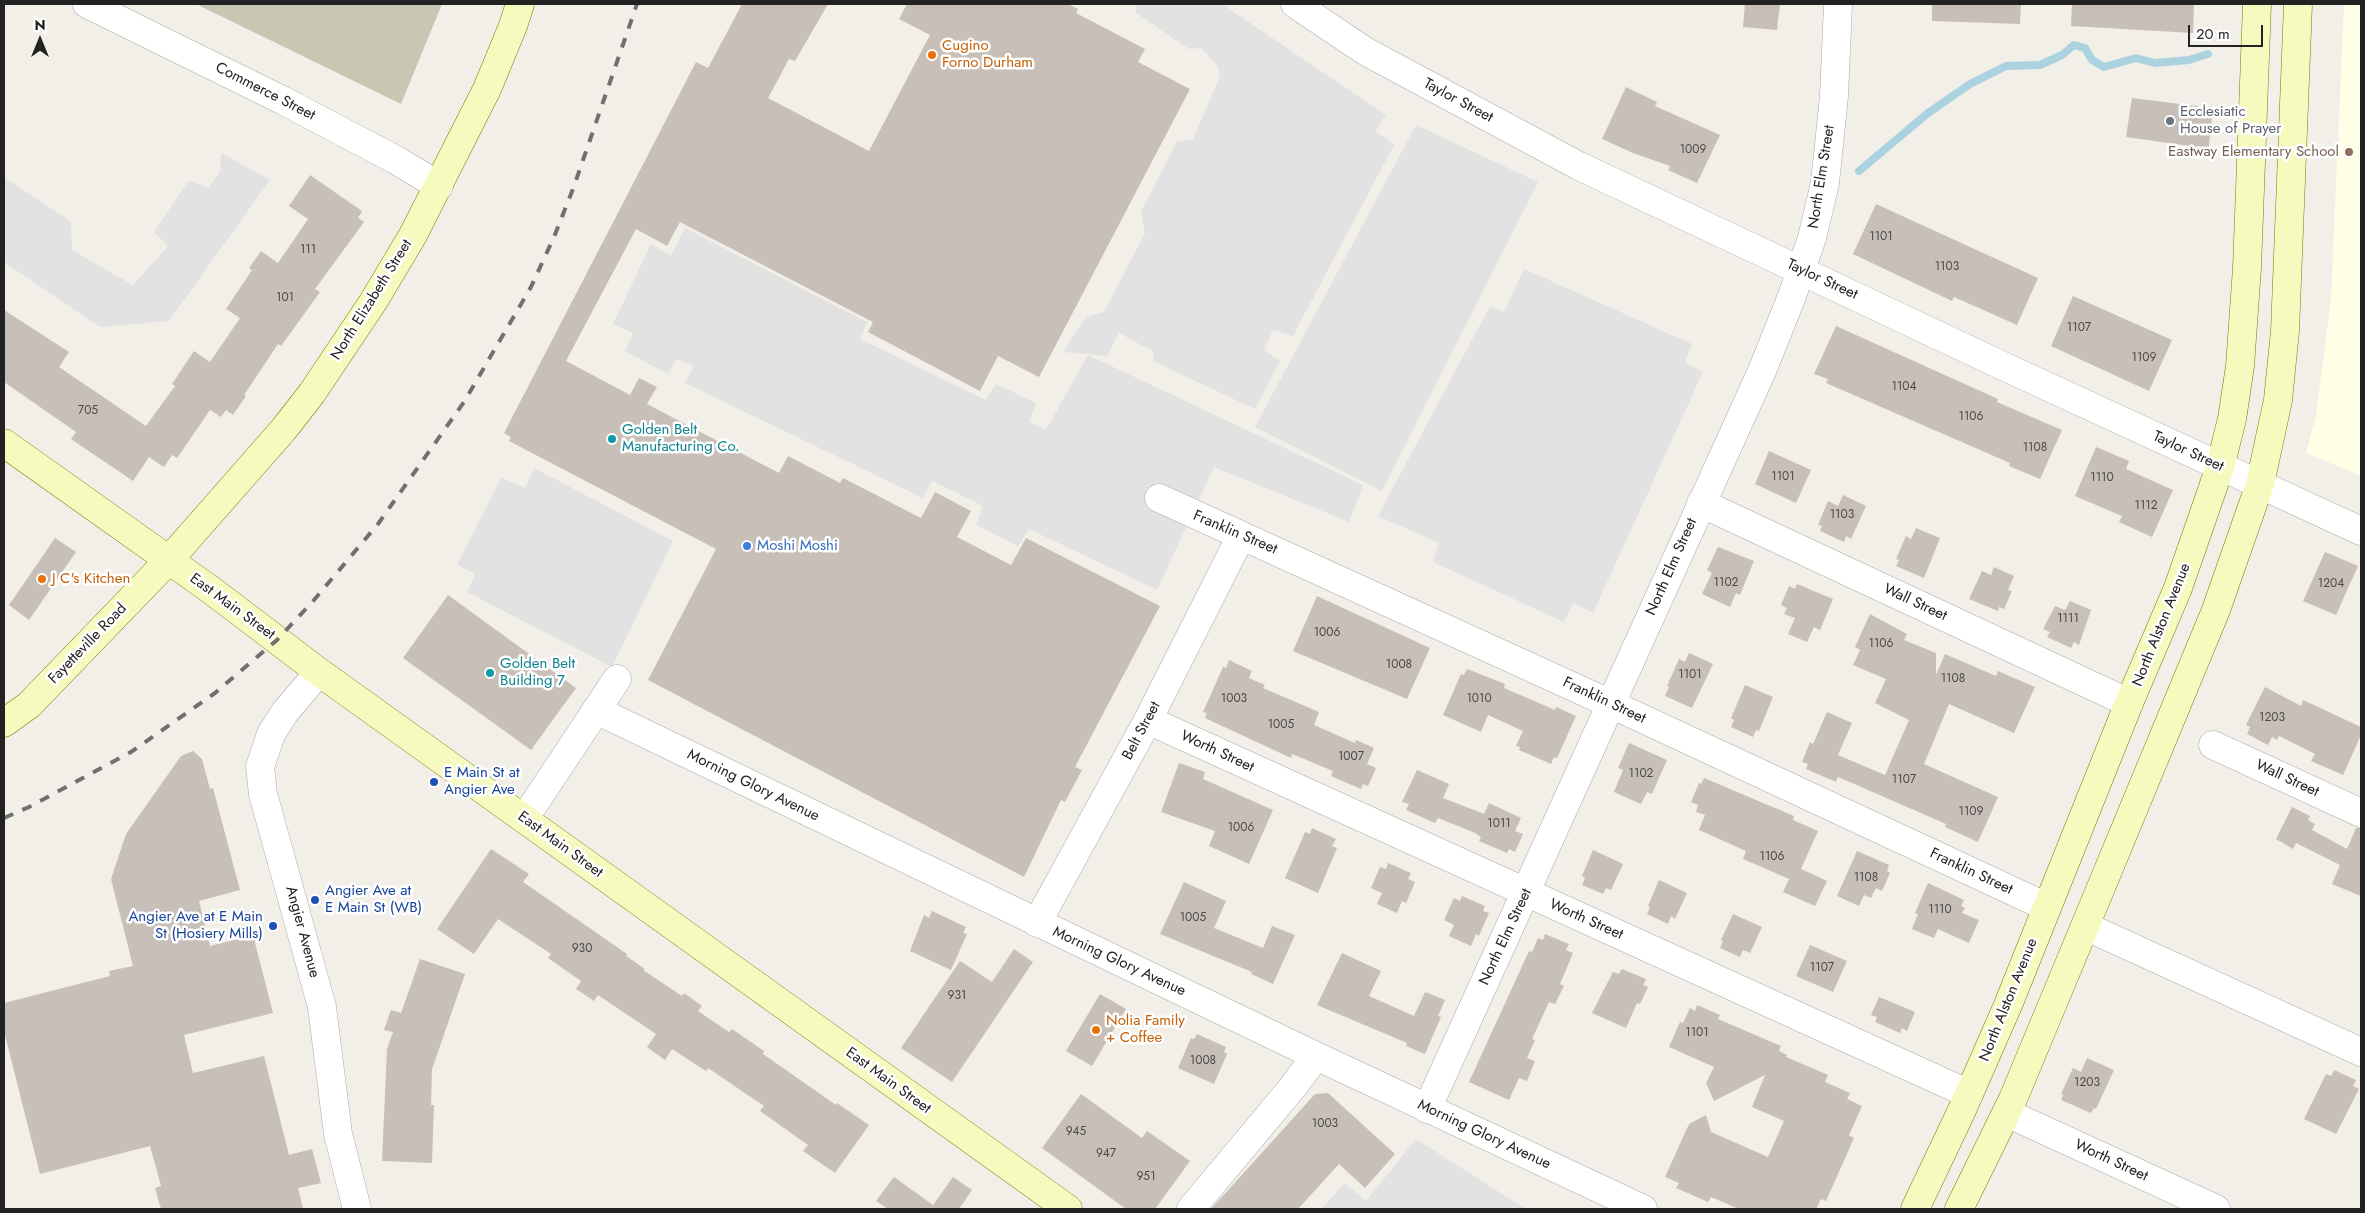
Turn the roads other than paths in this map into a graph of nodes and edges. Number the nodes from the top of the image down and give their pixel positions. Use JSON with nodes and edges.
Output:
{"nodes":[{"id":1,"x":88,"y":4,"type":"edge"},
{"id":2,"x":520,"y":4,"type":"edge"},
{"id":3,"x":1295,"y":4,"type":"edge"},
{"id":4,"x":1838,"y":4,"type":"edge"},
{"id":5,"x":2257,"y":4,"type":"edge"},
{"id":6,"x":2298,"y":4,"type":"edge"},
{"id":7,"x":439,"y":186,"type":"junction"},
{"id":8,"x":1800,"y":270,"type":"junction"},
{"id":9,"x":4,"y":443,"type":"edge"},
{"id":10,"x":2220,"y":467,"type":"junction"},
{"id":11,"x":2260,"y":484,"type":"junction"},
{"id":12,"x":1159,"y":498,"type":"dead end"},
{"id":13,"x":1701,"y":503,"type":"junction"},
{"id":14,"x":2361,"y":531,"type":"edge"},
{"id":15,"x":1241,"y":536,"type":"junction"},
{"id":16,"x":168,"y":561,"type":"junction"},
{"id":17,"x":318,"y":672,"type":"junction"},
{"id":18,"x":617,"y":679,"type":"dead end"},
{"id":19,"x":2129,"y":703,"type":"junction"},
{"id":20,"x":1611,"y":704,"type":"junction"},
{"id":21,"x":596,"y":710,"type":"junction"},
{"id":22,"x":1148,"y":720,"type":"junction"},
{"id":23,"x":4,"y":723,"type":"edge"},
{"id":24,"x":2213,"y":744,"type":"dead end"},
{"id":25,"x":2361,"y":813,"type":"edge"},
{"id":26,"x":524,"y":819,"type":"junction"},
{"id":27,"x":1526,"y":893,"type":"junction"},
{"id":28,"x":2047,"y":907,"type":"junction"},
{"id":29,"x":1037,"y":923,"type":"junction"},
{"id":30,"x":2085,"y":926,"type":"junction"},
{"id":31,"x":2361,"y":1052,"type":"edge"},
{"id":32,"x":1316,"y":1056,"type":"junction"},
{"id":33,"x":1969,"y":1094,"type":"junction"},
{"id":34,"x":1427,"y":1109,"type":"junction"},
{"id":35,"x":2007,"y":1113,"type":"junction"},
{"id":36,"x":357,"y":1209,"type":"edge"},
{"id":37,"x":1068,"y":1209,"type":"edge"},
{"id":38,"x":1191,"y":1209,"type":"edge"},
{"id":39,"x":1643,"y":1209,"type":"edge"},
{"id":40,"x":1915,"y":1209,"type":"edge"},
{"id":41,"x":1959,"y":1209,"type":"edge"},
{"id":42,"x":2216,"y":1209,"type":"edge"}],
"edges":[{"from":1,"to":7,"type":"street","name":"Commerce Street"},
{"from":2,"to":7,"type":"main road","name":"North Elizabeth Street"},
{"from":3,"to":8,"type":"street","name":"Taylor Street"},
{"from":4,"to":8,"type":"street","name":"North Elm Street"},
{"from":5,"to":10,"type":"main road","name":"North Alston Avenue"},
{"from":6,"to":11,"type":"main road"},
{"from":7,"to":16,"type":"main road","name":"North Elizabeth Street"},
{"from":8,"to":10,"type":"street","name":"Taylor Street"},
{"from":8,"to":13,"type":"street","name":"North Elm Street"},
{"from":9,"to":16,"type":"main road","name":"East Main Street"},
{"from":10,"to":11,"type":"street","name":"Taylor Street"},
{"from":10,"to":19,"type":"main road","name":"North Alston Avenue"},
{"from":11,"to":14,"type":"street","name":"Taylor Street"},
{"from":11,"to":30,"type":"main road"},
{"from":12,"to":15,"type":"street","name":"Franklin Street"},
{"from":13,"to":19,"type":"street","name":"Wall Street"},
{"from":13,"to":20,"type":"street","name":"North Elm Street"},
{"from":15,"to":20,"type":"street","name":"Franklin Street"},
{"from":15,"to":22,"type":"street","name":"Belt Street"},
{"from":16,"to":17,"type":"main road","name":"East Main Street"},
{"from":16,"to":23,"type":"main road","name":"Fayetteville Road"},
{"from":17,"to":26,"type":"main road","name":"East Main Street"},
{"from":17,"to":36,"type":"street","name":"Angier Avenue"},
{"from":18,"to":21,"type":"street"},
{"from":19,"to":28,"type":"main road","name":"North Alston Avenue"},
{"from":20,"to":27,"type":"street","name":"North Elm Street"},
{"from":20,"to":28,"type":"street","name":"Franklin Street"},
{"from":21,"to":26,"type":"street"},
{"from":21,"to":29,"type":"street","name":"Morning Glory Avenue"},
{"from":22,"to":27,"type":"street","name":"Worth Street"},
{"from":22,"to":29,"type":"street","name":"Belt Street"},
{"from":24,"to":25,"type":"street","name":"Wall Street"},
{"from":26,"to":37,"type":"main road","name":"East Main Street"},
{"from":27,"to":33,"type":"street","name":"Worth Street"},
{"from":27,"to":34,"type":"street","name":"North Elm Street"},
{"from":28,"to":33,"type":"main road","name":"North Alston Avenue"},
{"from":29,"to":32,"type":"street","name":"Morning Glory Avenue"},
{"from":30,"to":31,"type":"street"},
{"from":30,"to":35,"type":"main road"},
{"from":32,"to":34,"type":"street","name":"Morning Glory Avenue"},
{"from":32,"to":38,"type":"street"},
{"from":33,"to":40,"type":"main road","name":"North Alston Avenue"},
{"from":34,"to":39,"type":"street","name":"Morning Glory Avenue"},
{"from":35,"to":41,"type":"main road"},
{"from":35,"to":42,"type":"street","name":"Worth Street"}]}
